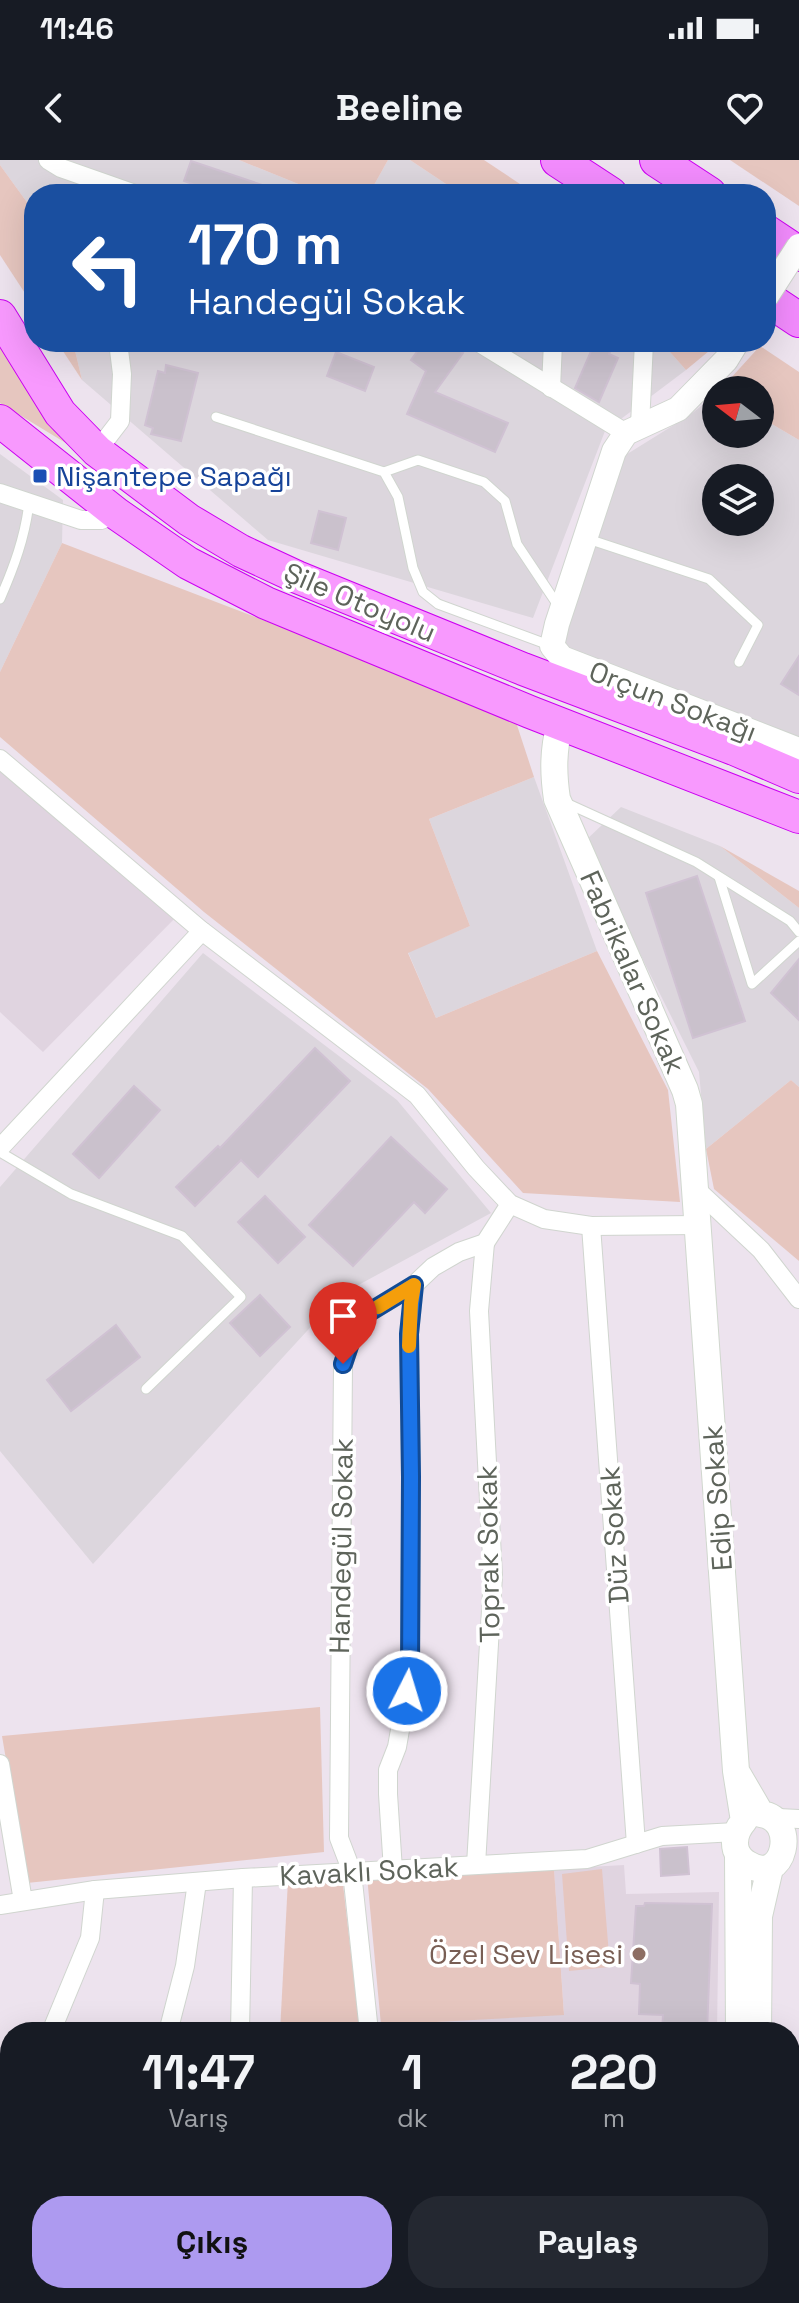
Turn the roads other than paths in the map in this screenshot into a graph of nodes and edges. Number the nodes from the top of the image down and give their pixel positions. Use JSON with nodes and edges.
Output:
{"nodes":[{"id":1,"x":48,"y":160,"type":"edge"},
{"id":2,"x":558,"y":160,"type":"edge"},
{"id":3,"x":657,"y":160,"type":"edge"},
{"id":4,"x":107,"y":184,"type":"edge"},
{"id":5,"x":595,"y":184,"type":"edge"},
{"id":6,"x":694,"y":184,"type":"edge"},
{"id":7,"x":776,"y":239,"type":"edge"},
{"id":8,"x":799,"y":246,"type":"edge"},
{"id":9,"x":799,"y":254,"type":"edge"},
{"id":10,"x":776,"y":282,"type":"edge"},
{"id":11,"x":776,"y":305,"type":"edge"},
{"id":12,"x":0,"y":316,"type":"edge"},
{"id":13,"x":799,"y":320,"type":"edge"},
{"id":14,"x":119,"y":352,"type":"edge"},
{"id":15,"x":494,"y":352,"type":"edge"},
{"id":16,"x":553,"y":352,"type":"edge"},
{"id":17,"x":643,"y":352,"type":"edge"},
{"id":18,"x":731,"y":352,"type":"edge"},
{"id":19,"x":551,"y":388,"type":"junction"},
{"id":20,"x":216,"y":417,"type":"dead end"},
{"id":21,"x":0,"y":421,"type":"edge"},
{"id":22,"x":633,"y":429,"type":"junction"},
{"id":23,"x":97,"y":451,"type":"junction"},
{"id":24,"x":384,"y":472,"type":"junction"},
{"id":25,"x":0,"y":493,"type":"edge"},
{"id":26,"x":29,"y":503,"type":"junction"},
{"id":27,"x":117,"y":514,"type":"junction"},
{"id":28,"x":585,"y":538,"type":"junction"},
{"id":29,"x":0,"y":599,"type":"edge"},
{"id":30,"x":561,"y":610,"type":"junction"},
{"id":31,"x":552,"y":646,"type":"junction"},
{"id":32,"x":739,"y":662,"type":"dead end"},
{"id":33,"x":560,"y":724,"type":"junction"},
{"id":34,"x":799,"y":750,"type":"edge"},
{"id":35,"x":0,"y":759,"type":"edge"},
{"id":36,"x":799,"y":777,"type":"edge"},
{"id":37,"x":557,"y":799,"type":"junction"},
{"id":38,"x":799,"y":817,"type":"edge"},
{"id":39,"x":719,"y":877,"type":"junction"},
{"id":40,"x":202,"y":931,"type":"junction"},
{"id":41,"x":799,"y":932,"type":"edge"},
{"id":42,"x":799,"y":941,"type":"edge"},
{"id":43,"x":0,"y":1150,"type":"edge"},
{"id":44,"x":696,"y":1189,"type":"junction"},
{"id":45,"x":510,"y":1204,"type":"junction"},
{"id":46,"x":699,"y":1225,"type":"junction"},
{"id":47,"x":591,"y":1226,"type":"junction"},
{"id":48,"x":485,"y":1243,"type":"junction"},
{"id":49,"x":414,"y":1285,"type":"junction"},
{"id":50,"x":799,"y":1299,"type":"edge"},
{"id":51,"x":146,"y":1389,"type":"dead end"},
{"id":52,"x":0,"y":1764,"type":"edge"},
{"id":53,"x":759,"y":1826,"type":"edge"},
{"id":54,"x":636,"y":1844,"type":"junction"},
{"id":55,"x":786,"y":1852,"type":"edge"},
{"id":56,"x":476,"y":1865,"type":"junction"},
{"id":57,"x":393,"y":1870,"type":"junction"},
{"id":58,"x":352,"y":1872,"type":"junction"},
{"id":59,"x":243,"y":1878,"type":"junction"},
{"id":60,"x":197,"y":1882,"type":"junction"},
{"id":61,"x":95,"y":1890,"type":"junction"},
{"id":62,"x":23,"y":1901,"type":"junction"},
{"id":63,"x":0,"y":1905,"type":"edge"},
{"id":64,"x":55,"y":2022,"type":"edge"},
{"id":65,"x":171,"y":2022,"type":"edge"},
{"id":66,"x":240,"y":2022,"type":"edge"},
{"id":67,"x":368,"y":2022,"type":"edge"},
{"id":68,"x":740,"y":2022,"type":"edge"},
{"id":69,"x":758,"y":2022,"type":"edge"}],
"edges":[{"from":1,"to":4,"type":"street"},
{"from":2,"to":5,"type":"highway"},
{"from":3,"to":6,"type":"highway"},
{"from":7,"to":9,"type":"highway"},
{"from":8,"to":10,"type":"street","bridge":true},
{"from":11,"to":13,"type":"highway"},
{"from":12,"to":23,"type":"highway","name":"Şile Otoyolu"},
{"from":14,"to":23,"type":"street"},
{"from":15,"to":19,"type":"street"},
{"from":16,"to":19,"type":"street"},
{"from":17,"to":22,"type":"street"},
{"from":18,"to":22,"type":"street"},
{"from":19,"to":22,"type":"street"},
{"from":20,"to":24,"type":"lane"},
{"from":21,"to":27,"type":"highway","name":"Şile Otoyolu"},
{"from":22,"to":28,"type":"street"},
{"from":23,"to":36,"type":"highway","name":"Şile Otoyolu"},
{"from":24,"to":30,"type":"lane"},
{"from":24,"to":31,"type":"lane"},
{"from":25,"to":26,"type":"street"},
{"from":26,"to":27,"type":"street"},
{"from":26,"to":29,"type":"lane"},
{"from":27,"to":33,"type":"highway","name":"Şile Otoyolu"},
{"from":28,"to":30,"type":"street"},
{"from":28,"to":32,"type":"lane"},
{"from":30,"to":31,"type":"street"},
{"from":31,"to":34,"type":"street","name":"Orçun Sokağı"},
{"from":33,"to":37,"type":"main road","name":"Fabrikalar Sokak"},
{"from":33,"to":38,"type":"highway","name":"Şile Otoyolu"},
{"from":35,"to":40,"type":"street"},
{"from":37,"to":39,"type":"lane"},
{"from":37,"to":44,"type":"main road","name":"Fabrikalar Sokak"},
{"from":39,"to":41,"type":"lane"},
{"from":39,"to":42,"type":"lane"},
{"from":40,"to":43,"type":"street"},
{"from":40,"to":45,"type":"street"},
{"from":43,"to":51,"type":"lane"},
{"from":44,"to":46,"type":"main road","name":"Fabrikalar Sokak"},
{"from":44,"to":50,"type":"street"},
{"from":45,"to":47,"type":"street"},
{"from":45,"to":48,"type":"street"},
{"from":46,"to":47,"type":"street"},
{"from":46,"to":53,"type":"main road","name":"Edip Sokak"},
{"from":47,"to":54,"type":"street","name":"Düz Sokak"},
{"from":48,"to":49,"type":"street","name":"Handegül Sokak"},
{"from":48,"to":56,"type":"street","name":"Toprak Sokak"},
{"from":49,"to":57,"type":"street"},
{"from":49,"to":58,"type":"street","name":"Handegül Sokak"},
{"from":52,"to":62,"type":"street"},
{"from":53,"to":54,"type":"street","name":"Kavaklı Sokak"},
{"from":53,"to":55,"type":"main road"},
{"from":53,"to":55,"type":"main road"},
{"from":53,"to":68,"type":"main road"},
{"from":54,"to":56,"type":"street","name":"Kavaklı Sokak"},
{"from":55,"to":69,"type":"main road"},
{"from":56,"to":57,"type":"street","name":"Kavaklı Sokak"},
{"from":57,"to":58,"type":"street","name":"Kavaklı Sokak"},
{"from":58,"to":59,"type":"street","name":"Kavaklı Sokak"},
{"from":58,"to":67,"type":"street","name":"Handegül Sokak"},
{"from":59,"to":60,"type":"street","name":"Kavaklı Sokak"},
{"from":59,"to":66,"type":"street"},
{"from":60,"to":61,"type":"street","name":"Kavaklı Sokak"},
{"from":60,"to":65,"type":"street"},
{"from":61,"to":62,"type":"street","name":"Kavaklı Sokak"},
{"from":61,"to":64,"type":"street"},
{"from":62,"to":63,"type":"street","name":"Kavaklı Sokak"}]}
